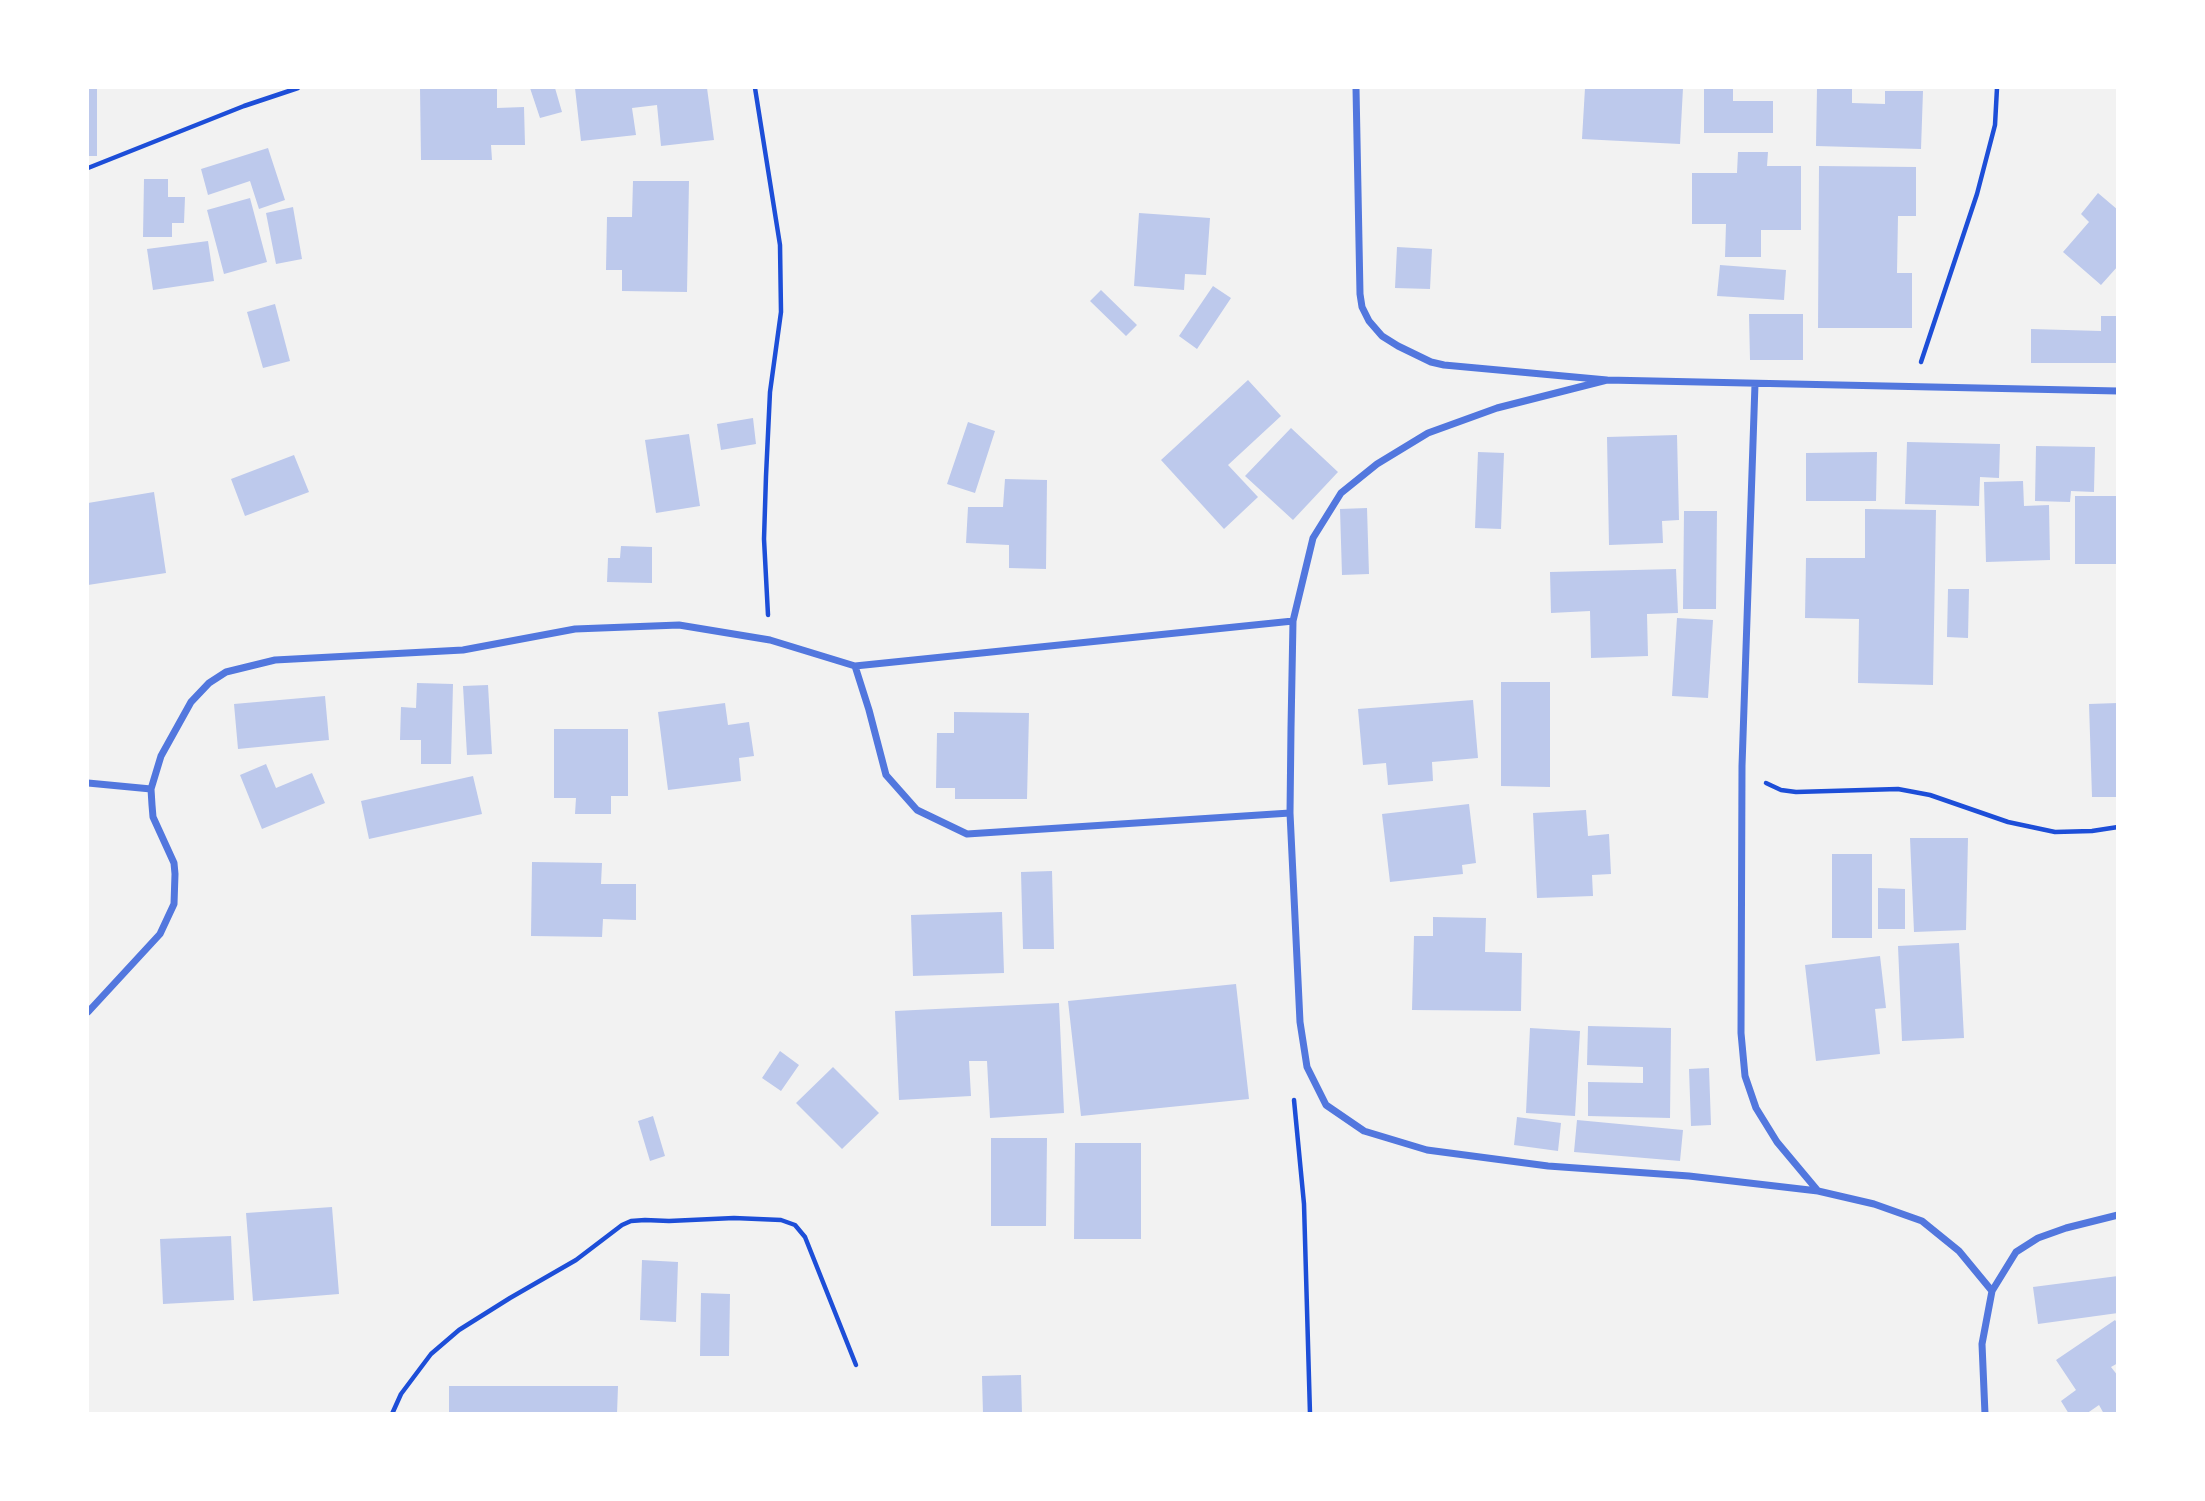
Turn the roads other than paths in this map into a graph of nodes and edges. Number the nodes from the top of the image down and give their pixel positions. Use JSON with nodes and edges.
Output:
{"nodes":[{"id":1,"x":1356,"y":88,"type":"edge"},
{"id":2,"x":1607,"y":380,"type":"junction"},
{"id":3,"x":1755,"y":384,"type":"junction"},
{"id":4,"x":2118,"y":391,"type":"edge"},
{"id":5,"x":1293,"y":621,"type":"junction"},
{"id":6,"x":855,"y":666,"type":"junction"},
{"id":7,"x":88,"y":783,"type":"edge"},
{"id":8,"x":151,"y":789,"type":"junction"},
{"id":9,"x":1290,"y":813,"type":"junction"},
{"id":10,"x":88,"y":1012,"type":"edge"},
{"id":11,"x":1818,"y":1191,"type":"junction"},
{"id":12,"x":2118,"y":1215,"type":"edge"},
{"id":13,"x":1992,"y":1291,"type":"junction"},
{"id":14,"x":1985,"y":1413,"type":"edge"}],
"edges":[{"from":1,"to":2,"type":"street"},
{"from":2,"to":3,"type":"street"},
{"from":2,"to":5,"type":"street"},
{"from":3,"to":4,"type":"street"},
{"from":3,"to":11,"type":"street"},
{"from":5,"to":6,"type":"street"},
{"from":5,"to":9,"type":"street"},
{"from":6,"to":8,"type":"street"},
{"from":6,"to":9,"type":"street"},
{"from":7,"to":8,"type":"street"},
{"from":8,"to":10,"type":"street"},
{"from":9,"to":11,"type":"street"},
{"from":11,"to":13,"type":"street"},
{"from":12,"to":13,"type":"street"},
{"from":13,"to":14,"type":"street"}]}
